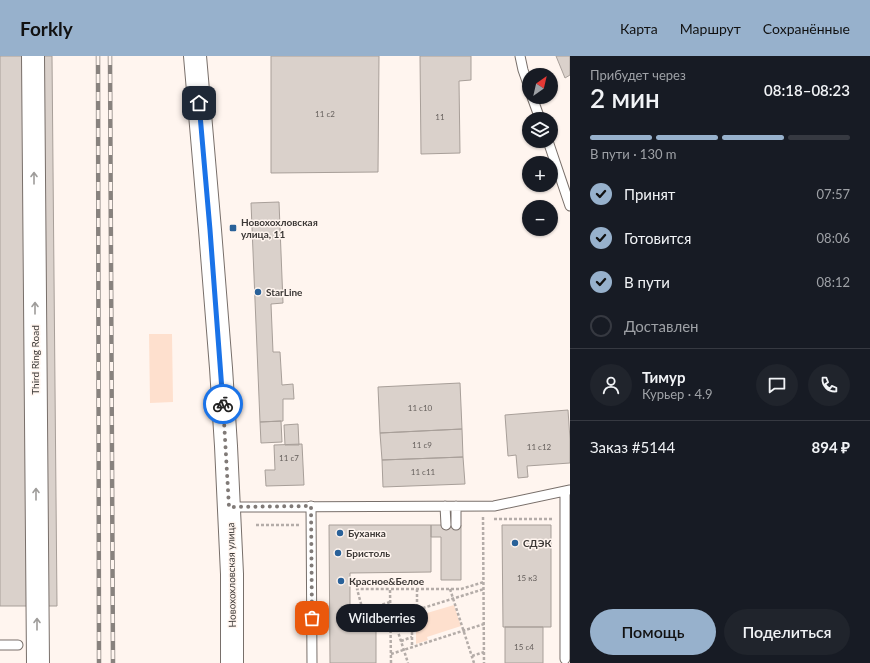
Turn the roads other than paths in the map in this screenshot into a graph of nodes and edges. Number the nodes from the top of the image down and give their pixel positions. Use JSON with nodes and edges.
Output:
{"nodes":[{"id":1,"x":33,"y":56,"type":"edge"},
{"id":2,"x":195,"y":56,"type":"edge"},
{"id":3,"x":520,"y":56,"type":"edge"},
{"id":4,"x":523,"y":68,"type":"edge"},
{"id":5,"x":550,"y":148,"type":"edge"},
{"id":6,"x":570,"y":206,"type":"edge"},
{"id":7,"x":567,"y":491,"type":"edge"},
{"id":8,"x":311,"y":506,"type":"junction"},
{"id":9,"x":445,"y":506,"type":"junction"},
{"id":10,"x":456,"y":506,"type":"junction"},
{"id":11,"x":229,"y":507,"type":"junction"},
{"id":12,"x":446,"y":525,"type":"dead end"},
{"id":13,"x":456,"y":525,"type":"dead end"},
{"id":14,"x":18,"y":645,"type":"dead end"},
{"id":15,"x":0,"y":646,"type":"edge"},
{"id":16,"x":565,"y":659,"type":"dead end"},
{"id":17,"x":38,"y":663,"type":"edge"},
{"id":18,"x":232,"y":663,"type":"edge"},
{"id":19,"x":312,"y":663,"type":"edge"}],
"edges":[{"from":17,"to":1,"type":"street","name":"Third Ring Road","one_way":true},
{"from":2,"to":11,"type":"street","name":"Новохохловская улица"},
{"from":3,"to":4,"type":"lane"},
{"from":5,"to":6,"type":"lane"},
{"from":7,"to":10,"type":"lane"},
{"from":7,"to":16,"type":"lane"},
{"from":8,"to":9,"type":"lane"},
{"from":8,"to":11,"type":"lane"},
{"from":8,"to":19,"type":"lane"},
{"from":9,"to":10,"type":"lane"},
{"from":9,"to":12,"type":"lane"},
{"from":10,"to":13,"type":"lane"},
{"from":11,"to":18,"type":"street","name":"Новохохловская улица"},
{"from":14,"to":15,"type":"lane"}]}
